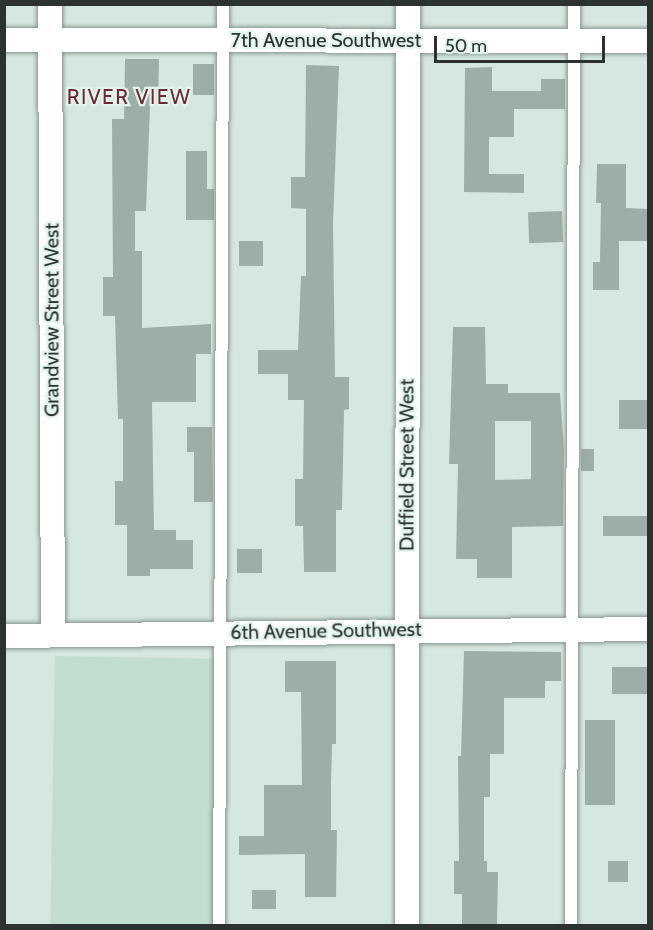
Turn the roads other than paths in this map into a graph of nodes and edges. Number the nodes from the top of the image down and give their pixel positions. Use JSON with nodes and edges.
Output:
{"nodes":[{"id":1,"x":50,"y":4,"type":"edge"},
{"id":2,"x":223,"y":4,"type":"edge"},
{"id":3,"x":408,"y":4,"type":"edge"},
{"id":4,"x":574,"y":4,"type":"edge"},
{"id":5,"x":50,"y":39,"type":"junction"},
{"id":6,"x":4,"y":40,"type":"edge"},
{"id":7,"x":223,"y":40,"type":"junction"},
{"id":8,"x":408,"y":40,"type":"junction"},
{"id":9,"x":574,"y":40,"type":"junction"},
{"id":10,"x":648,"y":41,"type":"edge"},
{"id":11,"x":571,"y":629,"type":"junction"},
{"id":12,"x":648,"y":629,"type":"edge"},
{"id":13,"x":407,"y":630,"type":"junction"},
{"id":14,"x":220,"y":633,"type":"junction"},
{"id":15,"x":4,"y":636,"type":"edge"},
{"id":16,"x":53,"y":636,"type":"junction"},
{"id":17,"x":219,"y":926,"type":"edge"},
{"id":18,"x":406,"y":926,"type":"edge"},
{"id":19,"x":571,"y":926,"type":"edge"}],
"edges":[{"from":1,"to":5,"type":"street","name":"Grandview Street West"},
{"from":2,"to":7,"type":"lane"},
{"from":3,"to":8,"type":"street","name":"Duffield Street West"},
{"from":4,"to":9,"type":"lane"},
{"from":5,"to":6,"type":"street","name":"7th Avenue Southwest"},
{"from":5,"to":7,"type":"street","name":"7th Avenue Southwest"},
{"from":5,"to":16,"type":"street","name":"Grandview Street West"},
{"from":7,"to":8,"type":"street","name":"7th Avenue Southwest"},
{"from":7,"to":14,"type":"lane"},
{"from":8,"to":9,"type":"street","name":"7th Avenue Southwest"},
{"from":8,"to":13,"type":"street","name":"Duffield Street West"},
{"from":9,"to":10,"type":"street","name":"7th Avenue Southwest"},
{"from":9,"to":11,"type":"lane"},
{"from":11,"to":12,"type":"street","name":"6th Avenue Southwest"},
{"from":11,"to":13,"type":"street","name":"6th Avenue Southwest"},
{"from":11,"to":19,"type":"lane"},
{"from":13,"to":14,"type":"street","name":"6th Avenue Southwest"},
{"from":13,"to":18,"type":"street","name":"Duffield Street West"},
{"from":14,"to":16,"type":"street","name":"6th Avenue Southwest"},
{"from":14,"to":17,"type":"lane"},
{"from":15,"to":16,"type":"street","name":"6th Avenue Southwest"}]}
